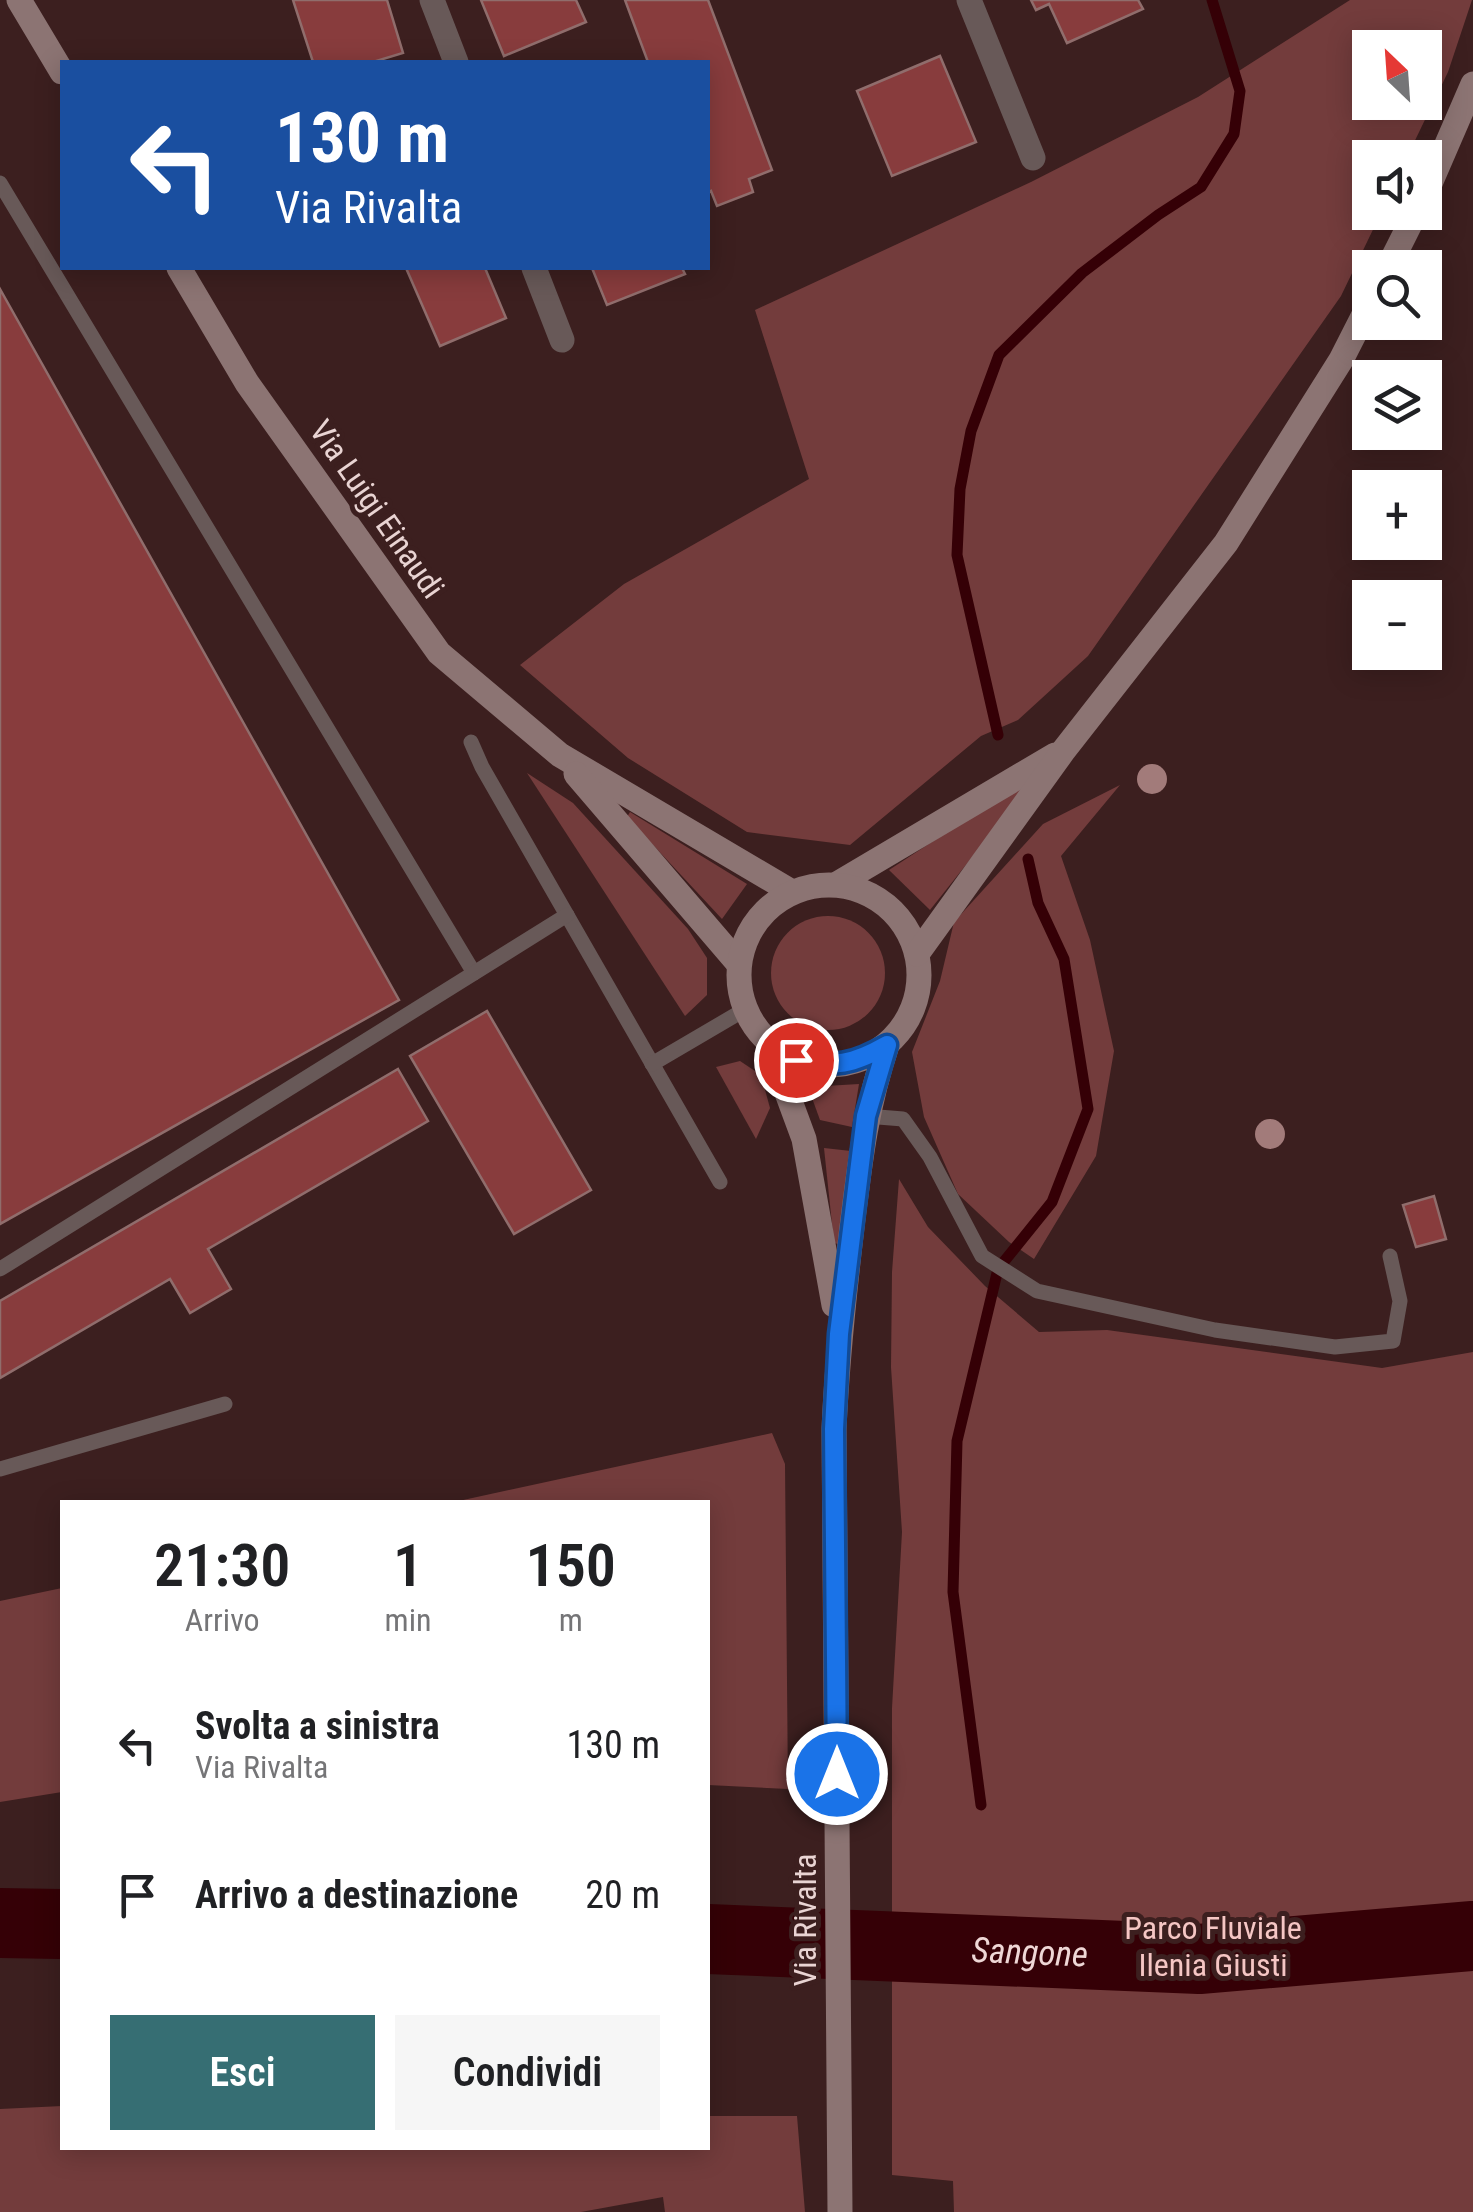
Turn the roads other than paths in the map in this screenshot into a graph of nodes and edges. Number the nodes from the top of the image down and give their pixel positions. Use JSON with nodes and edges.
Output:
{"nodes":[{"id":1,"x":20,"y":0,"type":"edge"},
{"id":2,"x":432,"y":0,"type":"edge"},
{"id":3,"x":969,"y":0,"type":"edge"},
{"id":4,"x":455,"y":60,"type":"edge"},
{"id":5,"x":60,"y":69,"type":"edge"},
{"id":6,"x":1473,"y":84,"type":"edge"},
{"id":7,"x":1442,"y":156,"type":"edge"},
{"id":8,"x":1033,"y":158,"type":"dead end"},
{"id":9,"x":0,"y":182,"type":"edge"},
{"id":10,"x":180,"y":270,"type":"edge"},
{"id":11,"x":535,"y":270,"type":"edge"},
{"id":12,"x":1352,"y":338,"type":"edge"},
{"id":13,"x":562,"y":340,"type":"dead end"},
{"id":14,"x":471,"y":742,"type":"dead end"},
{"id":15,"x":1064,"y":750,"type":"junction"},
{"id":16,"x":560,"y":755,"type":"junction"},
{"id":17,"x":837,"y":884,"type":"junction"},
{"id":18,"x":792,"y":892,"type":"junction"},
{"id":19,"x":567,"y":915,"type":"junction"},
{"id":20,"x":918,"y":954,"type":"junction"},
{"id":21,"x":738,"y":963,"type":"junction"},
{"id":22,"x":474,"y":973,"type":"junction"},
{"id":23,"x":744,"y":1010,"type":"junction"},
{"id":24,"x":769,"y":1044,"type":"junction"},
{"id":25,"x":887,"y":1045,"type":"junction"},
{"id":26,"x":652,"y":1064,"type":"junction"},
{"id":27,"x":866,"y":1116,"type":"junction"},
{"id":28,"x":720,"y":1182,"type":"dead end"},
{"id":29,"x":1390,"y":1256,"type":"dead end"},
{"id":30,"x":0,"y":1269,"type":"edge"},
{"id":31,"x":839,"y":1334,"type":"junction"},
{"id":32,"x":226,"y":1404,"type":"dead end"},
{"id":33,"x":0,"y":1469,"type":"edge"},
{"id":34,"x":842,"y":2210,"type":"edge"}],
"edges":[{"from":1,"to":5,"type":"main road"},
{"from":2,"to":4,"type":"street"},
{"from":3,"to":8,"type":"street"},
{"from":6,"to":7,"type":"main road"},
{"from":9,"to":22,"type":"lane"},
{"from":10,"to":16,"type":"main road","name":"Via Luigi Einaudi"},
{"from":11,"to":13,"type":"street"},
{"from":12,"to":15,"type":"main road"},
{"from":14,"to":19,"type":"lane"},
{"from":15,"to":17,"type":"main road"},
{"from":15,"to":20,"type":"main road"},
{"from":16,"to":18,"type":"main road","name":"Via Luigi Einaudi"},
{"from":16,"to":21,"type":"main road","name":"Via Luigi Einaudi"},
{"from":17,"to":18,"type":"main road"},
{"from":17,"to":20,"type":"main road"},
{"from":18,"to":21,"type":"main road"},
{"from":19,"to":22,"type":"lane"},
{"from":19,"to":26,"type":"lane"},
{"from":20,"to":25,"type":"main road","name":"Via Rivalta"},
{"from":21,"to":23,"type":"main road","name":"Via Rivalta"},
{"from":22,"to":30,"type":"lane"},
{"from":23,"to":24,"type":"main road","name":"Via Rivalta"},
{"from":23,"to":26,"type":"lane"},
{"from":24,"to":25,"type":"main road"},
{"from":24,"to":31,"type":"main road","name":"Via Rivalta"},
{"from":25,"to":27,"type":"main road","name":"Via Rivalta"},
{"from":26,"to":28,"type":"lane"},
{"from":27,"to":29,"type":"lane"},
{"from":27,"to":31,"type":"main road","name":"Via Rivalta"},
{"from":31,"to":34,"type":"main road","name":"Via Rivalta"},
{"from":32,"to":33,"type":"lane"}]}
